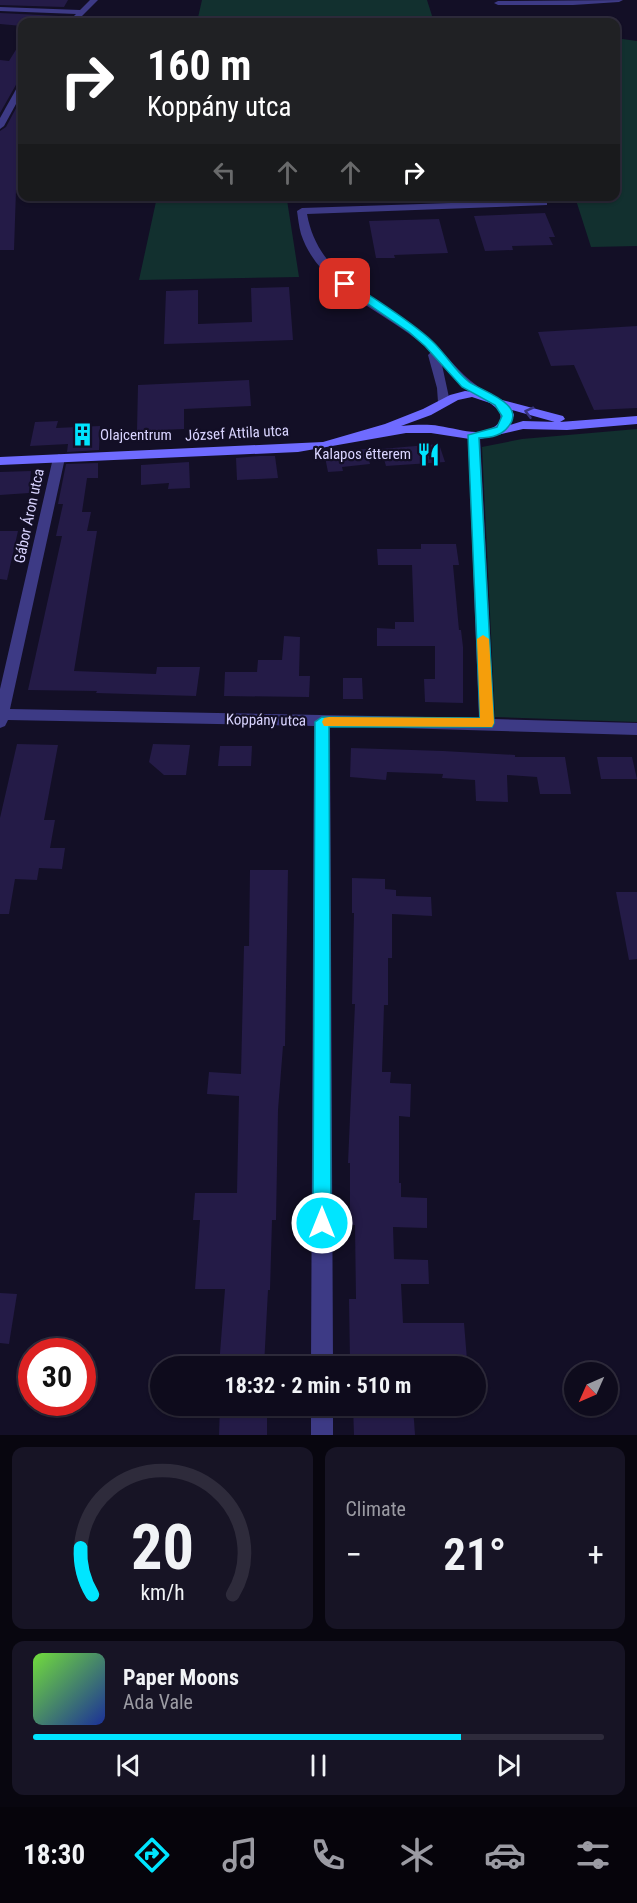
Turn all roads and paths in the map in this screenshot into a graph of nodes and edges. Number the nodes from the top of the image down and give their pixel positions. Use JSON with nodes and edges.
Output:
{"nodes":[{"id":1,"x":94,"y":0,"type":"edge"},
{"id":2,"x":619,"y":0,"type":"edge"},
{"id":3,"x":498,"y":3,"type":"dead end"},
{"id":4,"x":0,"y":9,"type":"edge"},
{"id":5,"x":81,"y":12,"type":"junction"},
{"id":6,"x":76,"y":18,"type":"edge"},
{"id":7,"x":18,"y":93,"type":"edge"},
{"id":8,"x":0,"y":126,"type":"edge"},
{"id":9,"x":544,"y":203,"type":"dead end"},
{"id":10,"x":429,"y":344,"type":"junction"},
{"id":11,"x":483,"y":396,"type":"junction"},
{"id":12,"x":442,"y":403,"type":"junction"},
{"id":13,"x":499,"y":403,"type":"junction"},
{"id":14,"x":637,"y":420,"type":"edge"},
{"id":15,"x":601,"y":423,"type":"junction"},
{"id":16,"x":494,"y":432,"type":"junction"},
{"id":17,"x":458,"y":433,"type":"junction"},
{"id":18,"x":474,"y":435,"type":"junction"},
{"id":19,"x":332,"y":443,"type":"junction"},
{"id":20,"x":59,"y":458,"type":"junction"},
{"id":21,"x":0,"y":461,"type":"edge"},
{"id":22,"x":1,"y":718,"type":"edge"},
{"id":23,"x":322,"y":722,"type":"junction"},
{"id":24,"x":487,"y":723,"type":"junction"},
{"id":25,"x":637,"y":729,"type":"edge"},
{"id":26,"x":322,"y":1356,"type":"edge"},
{"id":27,"x":322,"y":1416,"type":"edge"},
{"id":28,"x":322,"y":1435,"type":"edge"}],
"edges":[{"from":1,"to":5,"type":"street"},
{"from":2,"to":3,"type":"street"},
{"from":4,"to":5,"type":"street"},
{"from":5,"to":6,"type":"street"},
{"from":7,"to":8,"type":"street"},
{"from":9,"to":10,"type":"street"},
{"from":10,"to":11,"type":"street"},
{"from":10,"to":12,"type":"street"},
{"from":11,"to":12,"type":"street","name":"József Attila utca"},
{"from":11,"to":13,"type":"street","name":"József Attila utca"},
{"from":12,"to":17,"type":"street"},
{"from":12,"to":19,"type":"street","name":"József Attila utca"},
{"from":15,"to":13,"type":"street","name":"József Attila utca","one_way":true},
{"from":13,"to":16,"type":"street"},
{"from":14,"to":15,"type":"street"},
{"from":15,"to":16,"type":"street","name":"József Attila utca"},
{"from":16,"to":18,"type":"street","name":"József Attila utca"},
{"from":17,"to":18,"type":"street","name":"József Attila utca"},
{"from":17,"to":19,"type":"street","name":"József Attila utca"},
{"from":18,"to":24,"type":"street"},
{"from":19,"to":20,"type":"street","name":"József Attila utca"},
{"from":20,"to":21,"type":"street","name":"József Attila utca"},
{"from":20,"to":22,"type":"street","name":"Gábor Áron utca"},
{"from":22,"to":23,"type":"street","name":"Koppány utca"},
{"from":23,"to":24,"type":"street","name":"Koppány utca"},
{"from":23,"to":26,"type":"street"},
{"from":24,"to":25,"type":"street","name":"Koppány utca"},
{"from":27,"to":28,"type":"street"}]}
